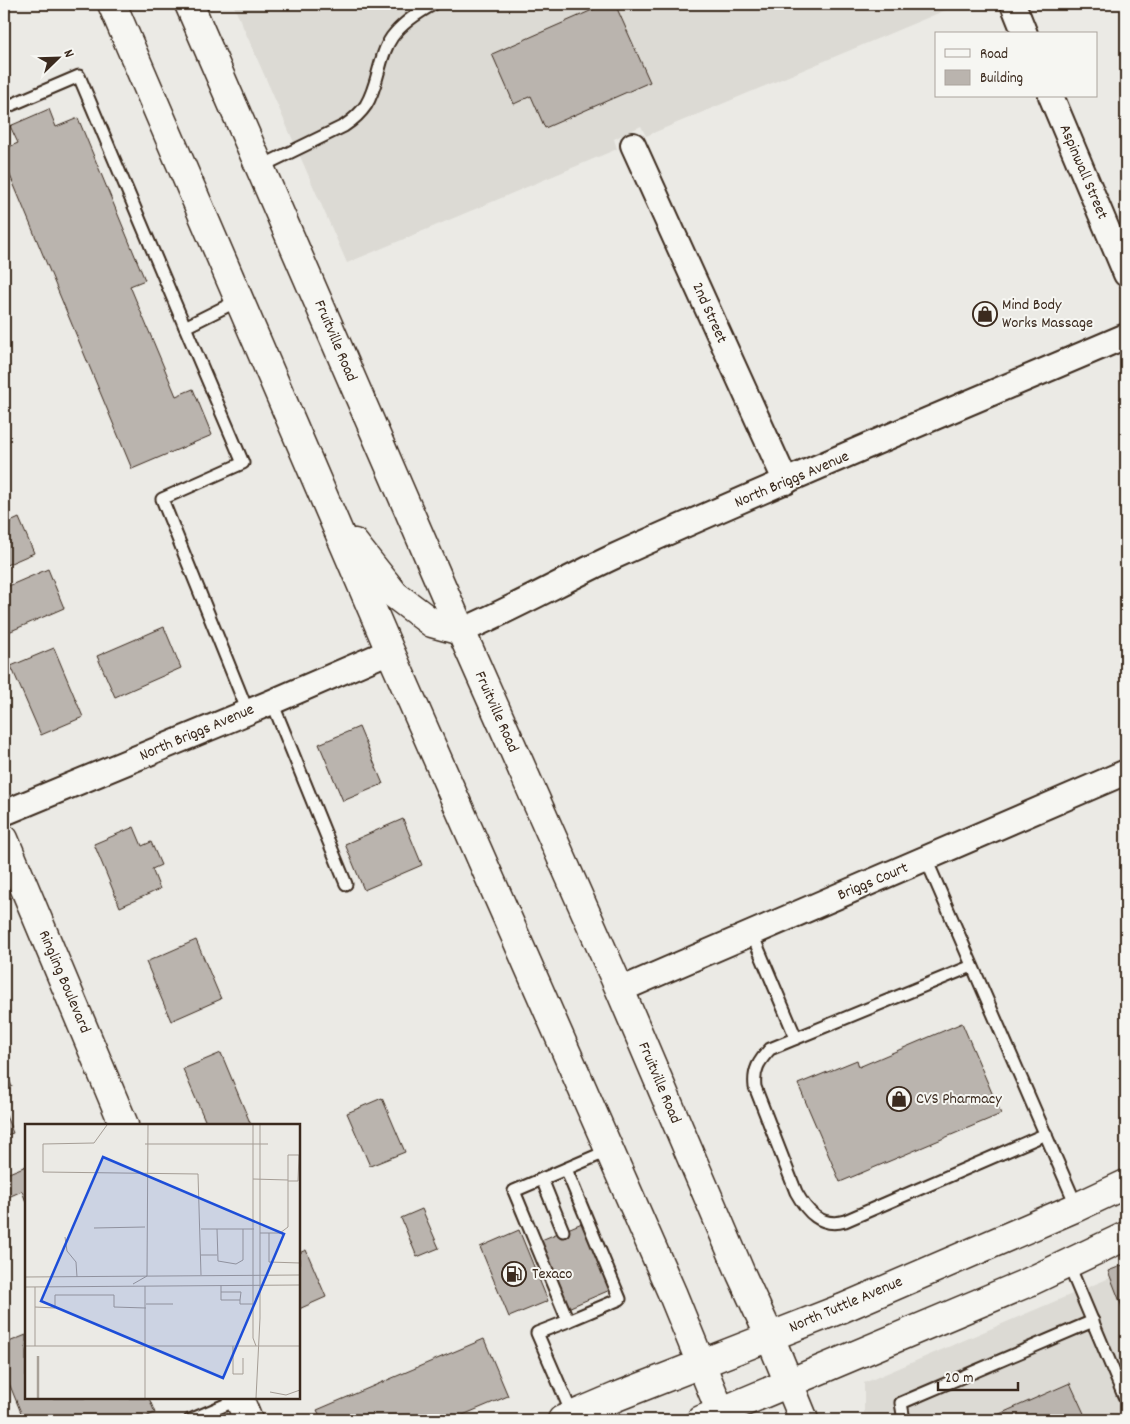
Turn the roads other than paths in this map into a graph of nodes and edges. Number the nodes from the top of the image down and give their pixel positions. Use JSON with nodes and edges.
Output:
{"nodes":[{"id":1,"x":112,"y":4,"type":"edge"},
{"id":2,"x":189,"y":4,"type":"edge"},
{"id":3,"x":434,"y":4,"type":"edge"},
{"id":4,"x":1013,"y":4,"type":"edge"},
{"id":5,"x":1024,"y":32,"type":"edge"},
{"id":6,"x":1053,"y":98,"type":"edge"},
{"id":7,"x":4,"y":108,"type":"edge"},
{"id":8,"x":633,"y":145,"type":"dead end"},
{"id":9,"x":260,"y":167,"type":"junction"},
{"id":10,"x":1126,"y":274,"type":"edge"},
{"id":11,"x":239,"y":300,"type":"junction"},
{"id":12,"x":184,"y":327,"type":"junction"},
{"id":13,"x":1126,"y":336,"type":"edge"},
{"id":14,"x":786,"y":482,"type":"junction"},
{"id":15,"x":331,"y":514,"type":"junction"},
{"id":16,"x":461,"y":631,"type":"junction"},
{"id":17,"x":390,"y":651,"type":"junction"},
{"id":18,"x":272,"y":702,"type":"junction"},
{"id":19,"x":248,"y":712,"type":"junction"},
{"id":20,"x":1126,"y":772,"type":"edge"},
{"id":21,"x":4,"y":813,"type":"edge"},
{"id":22,"x":4,"y":839,"type":"edge"},
{"id":23,"x":926,"y":859,"type":"junction"},
{"id":24,"x":346,"y":884,"type":"dead end"},
{"id":25,"x":752,"y":934,"type":"junction"},
{"id":26,"x":972,"y":966,"type":"junction"},
{"id":27,"x":620,"y":990,"type":"junction"},
{"id":28,"x":796,"y":1038,"type":"junction"},
{"id":29,"x":124,"y":1124,"type":"edge"},
{"id":30,"x":1046,"y":1134,"type":"junction"},
{"id":31,"x":610,"y":1150,"type":"junction"},
{"id":32,"x":566,"y":1169,"type":"junction"},
{"id":33,"x":542,"y":1179,"type":"junction"},
{"id":34,"x":1126,"y":1184,"type":"edge"},
{"id":35,"x":1077,"y":1207,"type":"junction"},
{"id":36,"x":563,"y":1231,"type":"dead end"},
{"id":37,"x":1126,"y":1236,"type":"edge"},
{"id":38,"x":1068,"y":1264,"type":"junction"},
{"id":39,"x":568,"y":1320,"type":"junction"},
{"id":40,"x":1093,"y":1321,"type":"junction"},
{"id":41,"x":770,"y":1337,"type":"junction"},
{"id":42,"x":700,"y":1364,"type":"junction"},
{"id":43,"x":789,"y":1383,"type":"junction"},
{"id":44,"x":1126,"y":1398,"type":"edge"},
{"id":45,"x":242,"y":1406,"type":"edge"},
{"id":46,"x":567,"y":1418,"type":"edge"},
{"id":47,"x":716,"y":1418,"type":"edge"},
{"id":48,"x":190,"y":1420,"type":"edge"},
{"id":49,"x":804,"y":1420,"type":"edge"},
{"id":50,"x":904,"y":1420,"type":"edge"}],
"edges":[{"from":1,"to":11,"type":"main road"},
{"from":2,"to":9,"type":"main road","name":"Fruitville Road"},
{"from":3,"to":9,"type":"lane"},
{"from":4,"to":5,"type":"street"},
{"from":6,"to":10,"type":"street","name":"Aspinwall Street"},
{"from":7,"to":12,"type":"lane"},
{"from":8,"to":14,"type":"street","name":"2nd Street"},
{"from":9,"to":16,"type":"main road","name":"Fruitville Road"},
{"from":11,"to":12,"type":"lane"},
{"from":11,"to":15,"type":"main road"},
{"from":12,"to":19,"type":"lane"},
{"from":13,"to":14,"type":"street","name":"North Briggs Avenue"},
{"from":14,"to":16,"type":"street","name":"North Briggs Avenue"},
{"from":15,"to":16,"type":"main road"},
{"from":15,"to":17,"type":"main road"},
{"from":16,"to":27,"type":"main road","name":"Fruitville Road"},
{"from":17,"to":18,"type":"street","name":"North Briggs Avenue"},
{"from":17,"to":31,"type":"main road"},
{"from":18,"to":19,"type":"street","name":"North Briggs Avenue"},
{"from":18,"to":24,"type":"lane"},
{"from":19,"to":21,"type":"street","name":"North Briggs Avenue"},
{"from":20,"to":23,"type":"street","name":"Briggs Court"},
{"from":22,"to":29,"type":"main road","name":"Ringling Boulevard"},
{"from":23,"to":25,"type":"street","name":"Briggs Court"},
{"from":23,"to":26,"type":"lane"},
{"from":25,"to":27,"type":"street","name":"Briggs Court"},
{"from":25,"to":28,"type":"lane"},
{"from":26,"to":28,"type":"lane"},
{"from":26,"to":30,"type":"lane"},
{"from":27,"to":41,"type":"main road","name":"Fruitville Road"},
{"from":28,"to":30,"type":"lane"},
{"from":30,"to":35,"type":"lane"},
{"from":31,"to":32,"type":"lane"},
{"from":31,"to":42,"type":"main road"},
{"from":32,"to":33,"type":"lane"},
{"from":32,"to":39,"type":"lane"},
{"from":33,"to":36,"type":"lane"},
{"from":33,"to":39,"type":"lane"},
{"from":34,"to":35,"type":"main road","name":"North Tuttle Avenue"},
{"from":35,"to":41,"type":"main road","name":"North Tuttle Avenue"},
{"from":37,"to":38,"type":"main road"},
{"from":38,"to":40,"type":"lane"},
{"from":38,"to":43,"type":"main road"},
{"from":39,"to":46,"type":"lane"},
{"from":40,"to":44,"type":"lane"},
{"from":40,"to":50,"type":"lane"},
{"from":41,"to":42,"type":"main road","name":"North Tuttle Avenue"},
{"from":41,"to":43,"type":"main road","name":"Fruitville Road"},
{"from":42,"to":46,"type":"main road","name":"North Tuttle Avenue"},
{"from":42,"to":47,"type":"main road"},
{"from":43,"to":47,"type":"main road"},
{"from":43,"to":49,"type":"main road","name":"Fruitville Road"},
{"from":45,"to":48,"type":"lane"}]}
